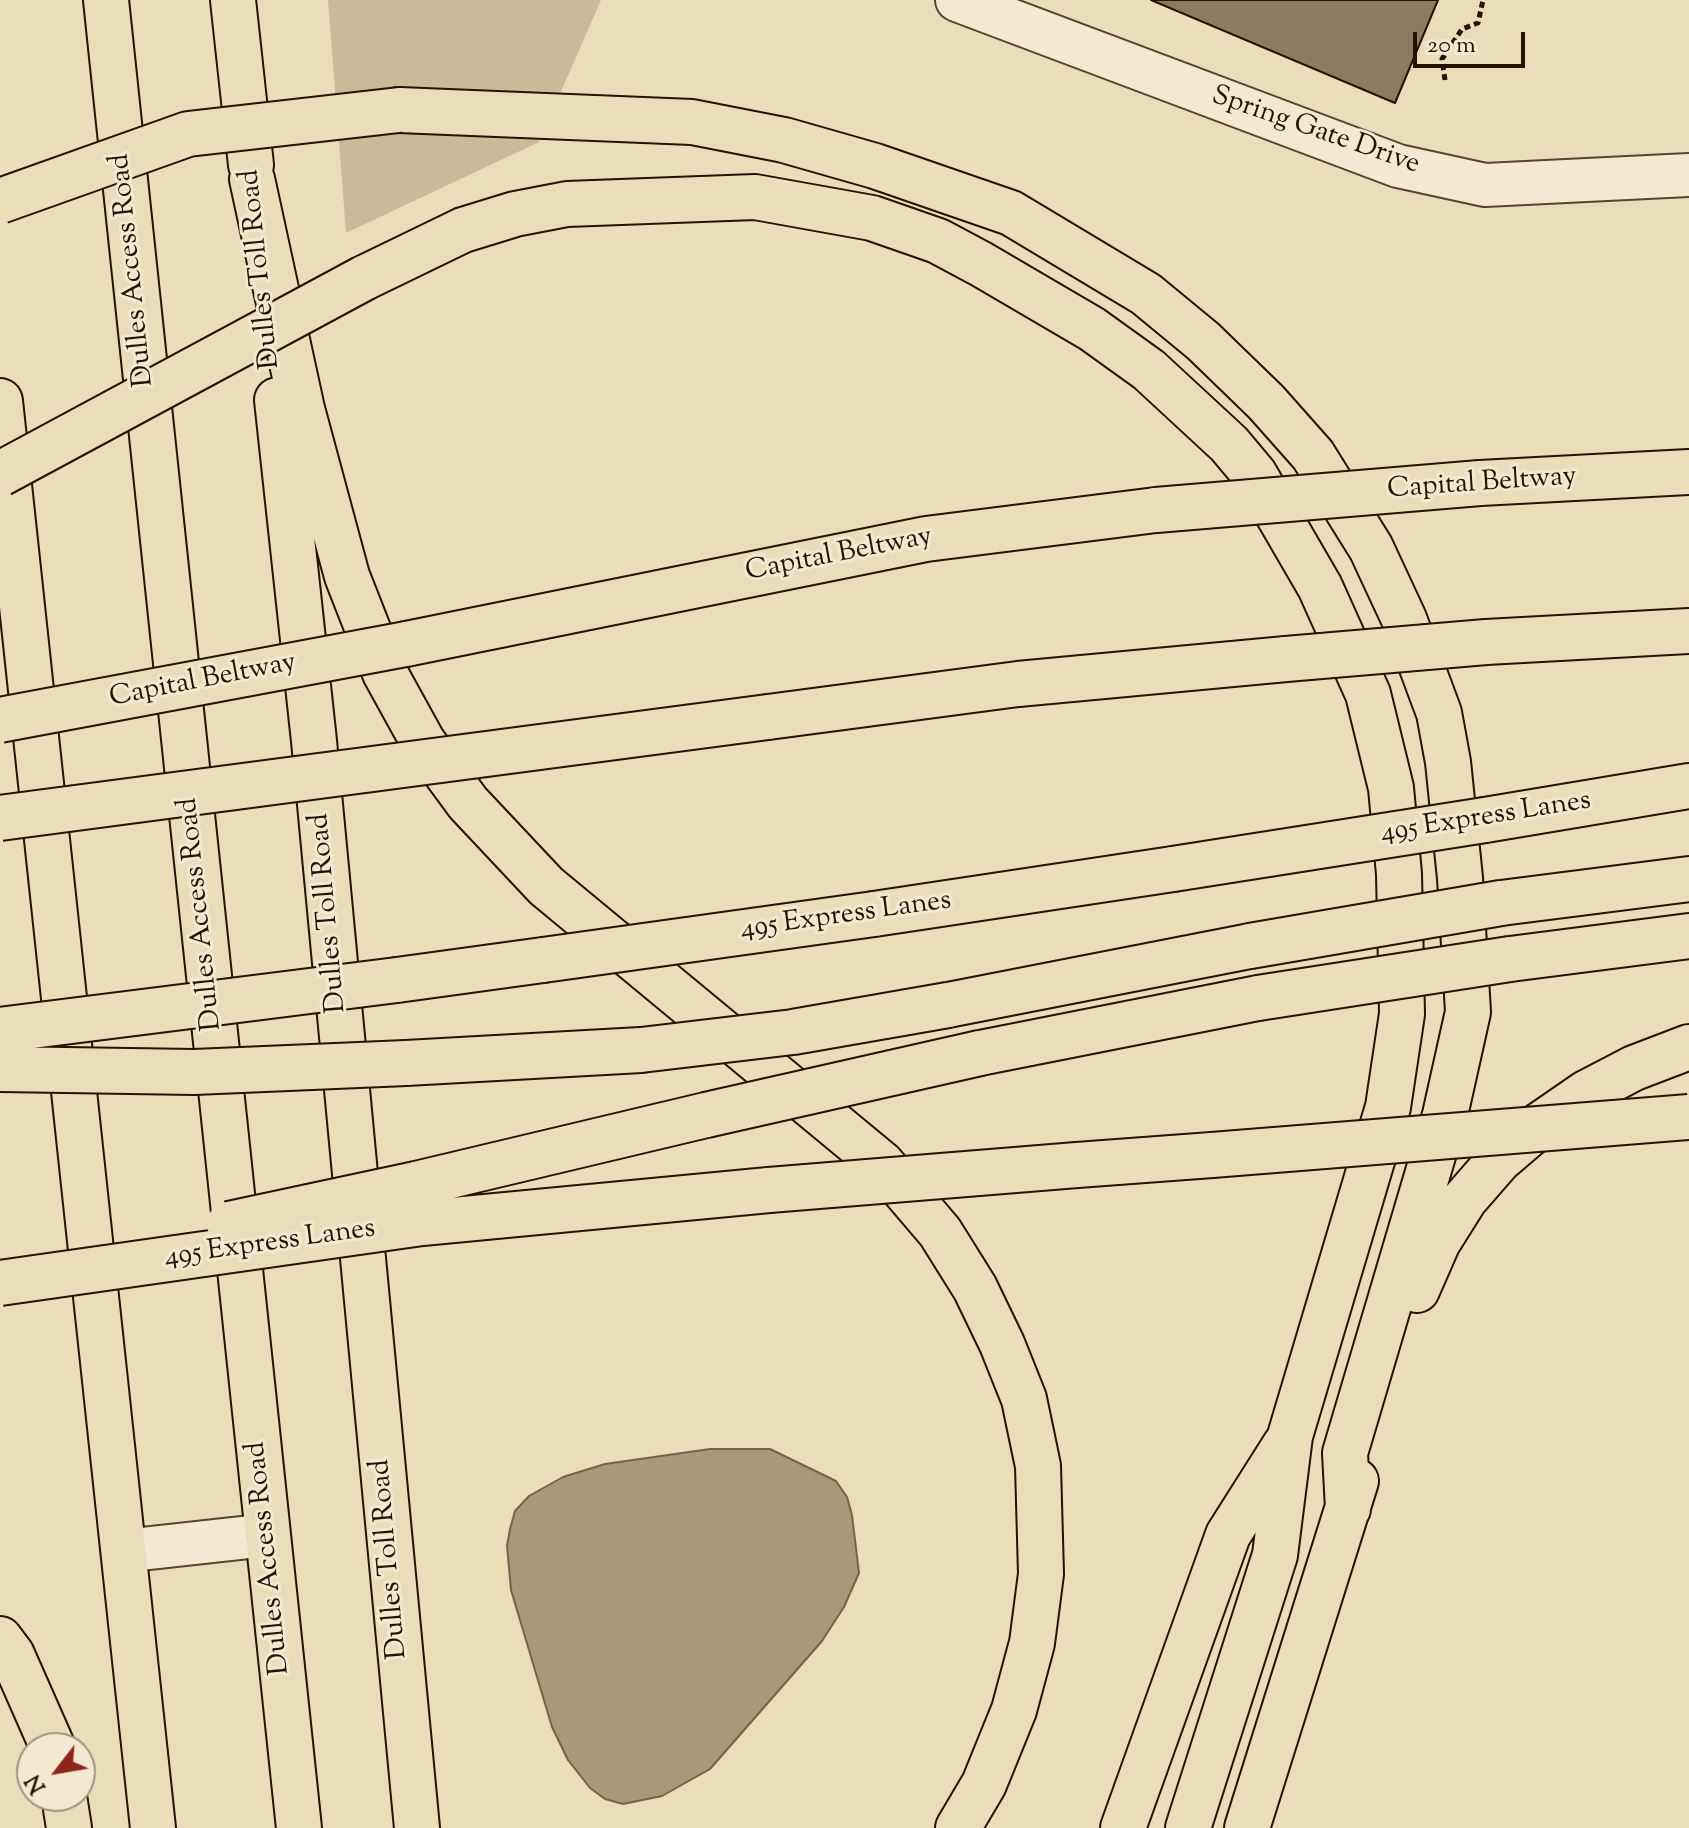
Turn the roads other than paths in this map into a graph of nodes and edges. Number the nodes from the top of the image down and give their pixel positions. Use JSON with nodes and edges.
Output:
{"nodes":[{"id":1,"x":106,"y":0,"type":"edge"},
{"id":2,"x":233,"y":0,"type":"edge"},
{"id":3,"x":957,"y":0,"type":"edge"},
{"id":4,"x":1689,"y":175,"type":"edge"},
{"id":5,"x":252,"y":179,"type":"junction"},
{"id":6,"x":0,"y":201,"type":"edge"},
{"id":7,"x":0,"y":401,"type":"edge"},
{"id":8,"x":1689,"y":472,"type":"edge"},
{"id":9,"x":0,"y":474,"type":"edge"},
{"id":10,"x":1689,"y":631,"type":"edge"},
{"id":11,"x":0,"y":720,"type":"edge"},
{"id":12,"x":1689,"y":786,"type":"edge"},
{"id":13,"x":0,"y":818,"type":"edge"},
{"id":14,"x":1689,"y":879,"type":"edge"},
{"id":15,"x":1689,"y":936,"type":"edge"},
{"id":16,"x":0,"y":1030,"type":"edge"},
{"id":17,"x":1689,"y":1047,"type":"edge"},
{"id":18,"x":0,"y":1069,"type":"edge"},
{"id":19,"x":1689,"y":1117,"type":"edge"},
{"id":20,"x":419,"y":1204,"type":"junction"},
{"id":21,"x":0,"y":1272,"type":"edge"},
{"id":22,"x":0,"y":1283,"type":"edge"},
{"id":23,"x":1290,"y":1436,"type":"junction"},
{"id":24,"x":1348,"y":1509,"type":"junction"},
{"id":25,"x":268,"y":1535,"type":"junction"},
{"id":26,"x":123,"y":1551,"type":"junction"},
{"id":27,"x":0,"y":1639,"type":"edge"},
{"id":28,"x":46,"y":1732,"type":"edge"},
{"id":29,"x":153,"y":1828,"type":"edge"},
{"id":30,"x":299,"y":1828,"type":"edge"},
{"id":31,"x":417,"y":1828,"type":"edge"},
{"id":32,"x":958,"y":1828,"type":"edge"},
{"id":33,"x":1123,"y":1828,"type":"edge"},
{"id":34,"x":1188,"y":1828,"type":"edge"},
{"id":35,"x":1247,"y":1828,"type":"edge"}],
"edges":[{"from":1,"to":25,"type":"highway","name":"Dulles Access Road"},
{"from":2,"to":5,"type":"highway","name":"Dulles Toll Road"},
{"from":3,"to":4,"type":"street","name":"Spring Gate Drive"},
{"from":5,"to":31,"type":"highway","name":"Dulles Toll Road"},
{"from":5,"to":32,"type":"highway"},
{"from":6,"to":24,"type":"highway","bridge":true},
{"from":7,"to":26,"type":"highway"},
{"from":8,"to":11,"type":"highway","name":"Capital Beltway","bridge":true},
{"from":9,"to":23,"type":"highway","bridge":true},
{"from":10,"to":13,"type":"highway","bridge":true},
{"from":12,"to":16,"type":"highway","name":"495 Express Lanes","bridge":true},
{"from":14,"to":18,"type":"highway","bridge":true},
{"from":15,"to":20,"type":"highway","bridge":true},
{"from":17,"to":24,"type":"highway"},
{"from":19,"to":20,"type":"highway","name":"495 Express Lanes","bridge":true},
{"from":20,"to":21,"type":"highway","bridge":true},
{"from":20,"to":22,"type":"highway","name":"495 Express Lanes","bridge":true},
{"from":23,"to":33,"type":"highway"},
{"from":23,"to":34,"type":"highway"},
{"from":24,"to":35,"type":"highway"},
{"from":25,"to":26,"type":"street"},
{"from":25,"to":30,"type":"highway","name":"Dulles Access Road"},
{"from":26,"to":29,"type":"highway"},
{"from":27,"to":28,"type":"highway"}]}
